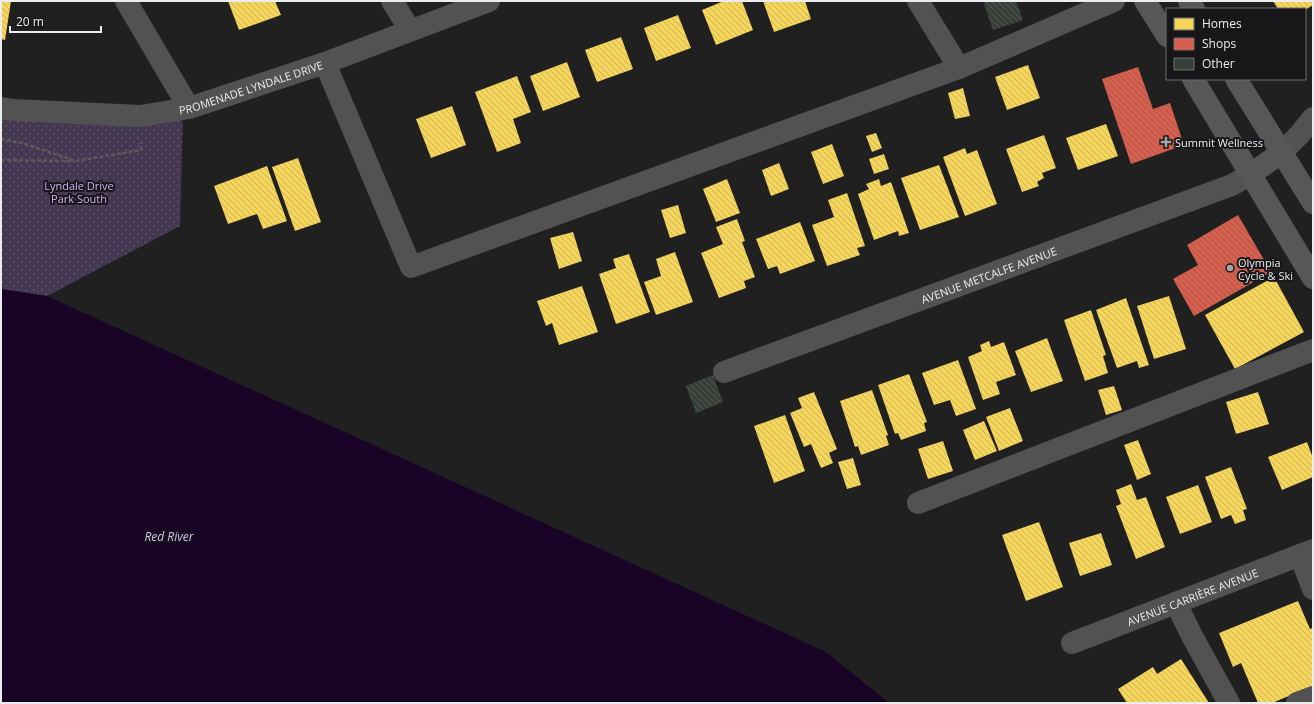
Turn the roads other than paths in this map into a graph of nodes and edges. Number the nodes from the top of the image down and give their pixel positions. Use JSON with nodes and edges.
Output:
{"nodes":[{"id":1,"x":126,"y":1,"type":"edge"},
{"id":2,"x":392,"y":1,"type":"edge"},
{"id":3,"x":489,"y":1,"type":"edge"},
{"id":4,"x":918,"y":1,"type":"edge"},
{"id":5,"x":1114,"y":1,"type":"edge"},
{"id":6,"x":1145,"y":1,"type":"edge"},
{"id":7,"x":410,"y":30,"type":"junction"},
{"id":8,"x":1166,"y":34,"type":"edge"},
{"id":9,"x":326,"y":63,"type":"junction"},
{"id":10,"x":960,"y":68,"type":"junction"},
{"id":11,"x":1194,"y":80,"type":"edge"},
{"id":12,"x":1237,"y":80,"type":"edge"},
{"id":13,"x":1,"y":108,"type":"edge"},
{"id":14,"x":189,"y":108,"type":"junction"},
{"id":15,"x":1313,"y":118,"type":"edge"},
{"id":16,"x":1281,"y":153,"type":"junction"},
{"id":17,"x":1251,"y":174,"type":"junction"},
{"id":18,"x":1313,"y":203,"type":"edge"},
{"id":19,"x":1313,"y":278,"type":"edge"},
{"id":20,"x":1313,"y":350,"type":"edge"},
{"id":21,"x":724,"y":372,"type":"dead end"},
{"id":22,"x":918,"y":503,"type":"dead end"},
{"id":23,"x":1306,"y":553,"type":"edge"},
{"id":24,"x":1313,"y":589,"type":"edge"},
{"id":25,"x":1176,"y":603,"type":"junction"},
{"id":26,"x":1072,"y":643,"type":"dead end"},
{"id":27,"x":1313,"y":697,"type":"edge"},
{"id":28,"x":1230,"y":703,"type":"edge"},
{"id":29,"x":1297,"y":703,"type":"edge"}],
"edges":[{"from":1,"to":14,"type":"street"},
{"from":2,"to":7,"type":"street"},
{"from":3,"to":7,"type":"street","name":"PROMENADE LYNDALE DRIVE"},
{"from":4,"to":10,"type":"street"},
{"from":5,"to":10,"type":"street"},
{"from":6,"to":8,"type":"highway"},
{"from":7,"to":9,"type":"street","name":"PROMENADE LYNDALE DRIVE"},
{"from":9,"to":10,"type":"street"},
{"from":9,"to":14,"type":"street","name":"PROMENADE LYNDALE DRIVE"},
{"from":11,"to":17,"type":"highway"},
{"from":12,"to":16,"type":"highway"},
{"from":13,"to":14,"type":"street","name":"PROMENADE LYNDALE DRIVE"},
{"from":15,"to":16,"type":"street"},
{"from":16,"to":17,"type":"highway"},
{"from":16,"to":18,"type":"highway"},
{"from":17,"to":19,"type":"highway"},
{"from":17,"to":21,"type":"street","name":"AVENUE METCALFE AVENUE"},
{"from":20,"to":22,"type":"street"},
{"from":23,"to":24,"type":"street"},
{"from":23,"to":25,"type":"street","name":"AVENUE CARRIÈRE AVENUE"},
{"from":25,"to":26,"type":"street","name":"AVENUE CARRIÈRE AVENUE"},
{"from":25,"to":28,"type":"street"},
{"from":27,"to":29,"type":"street"}]}
